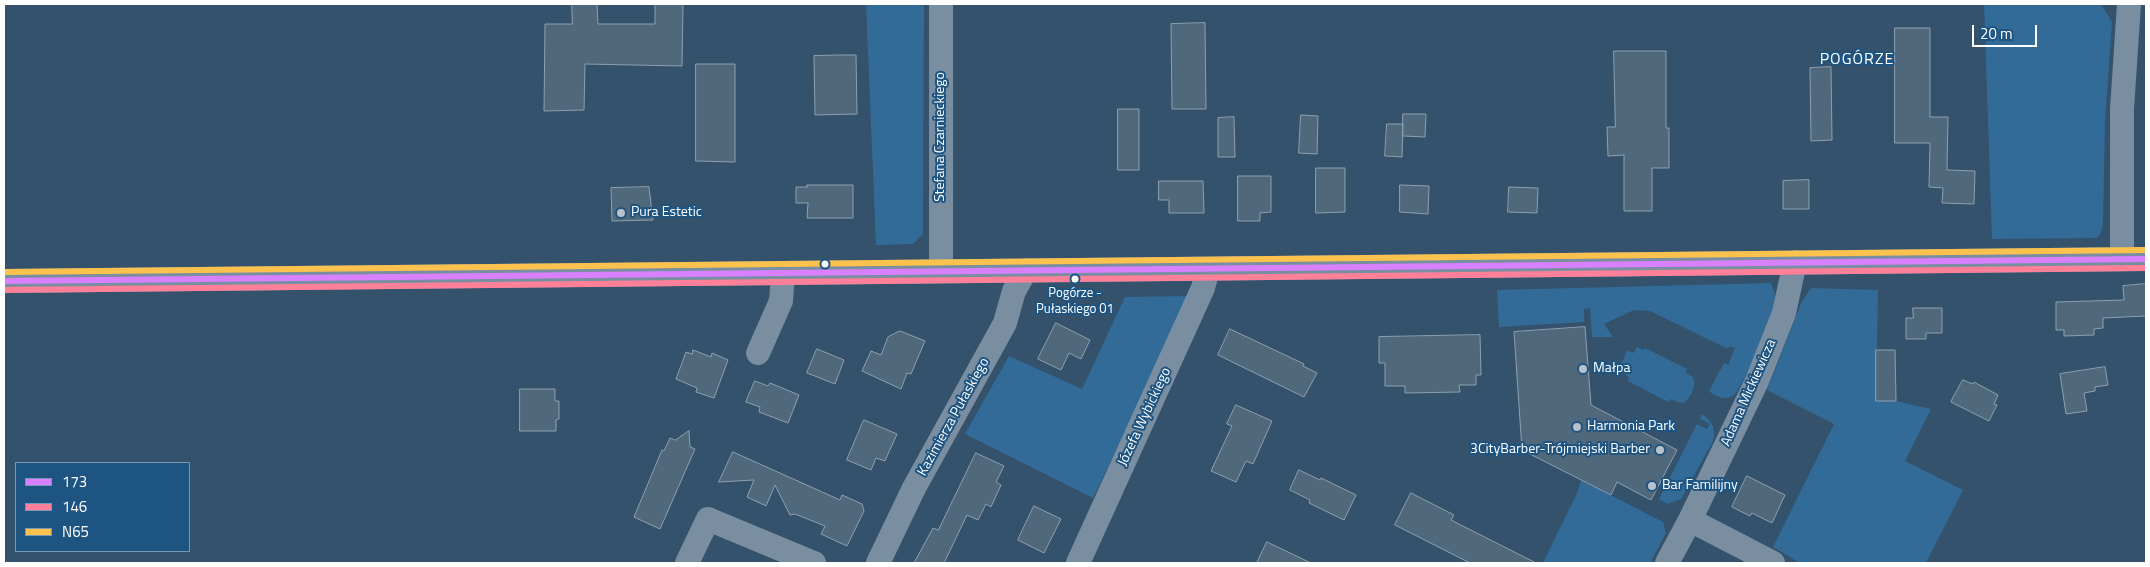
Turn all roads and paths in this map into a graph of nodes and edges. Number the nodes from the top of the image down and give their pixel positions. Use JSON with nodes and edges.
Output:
{"nodes":[{"id":1,"x":942,"y":4,"type":"edge"},
{"id":2,"x":2129,"y":4,"type":"edge"},
{"id":3,"x":2122,"y":258,"type":"junction"},
{"id":4,"x":2146,"y":259,"type":"edge"},
{"id":5,"x":1795,"y":262,"type":"junction"},
{"id":6,"x":1208,"y":269,"type":"junction"},
{"id":7,"x":1026,"y":270,"type":"junction"},
{"id":8,"x":941,"y":271,"type":"junction"},
{"id":9,"x":783,"y":273,"type":"junction"},
{"id":10,"x":4,"y":281,"type":"edge"},
{"id":11,"x":758,"y":353,"type":"dead end"},
{"id":12,"x":1690,"y":520,"type":"junction"},
{"id":13,"x":687,"y":563,"type":"edge"},
{"id":14,"x":814,"y":563,"type":"edge"},
{"id":15,"x":878,"y":563,"type":"edge"},
{"id":16,"x":1078,"y":563,"type":"edge"},
{"id":17,"x":1667,"y":563,"type":"edge"},
{"id":18,"x":1773,"y":563,"type":"edge"}],
"edges":[{"from":1,"to":8,"type":"street","name":"Stefana Czarnieckiego"},
{"from":2,"to":3,"type":"street"},
{"from":3,"to":4,"type":"street"},
{"from":3,"to":5,"type":"street"},
{"from":5,"to":6,"type":"street"},
{"from":5,"to":12,"type":"street","name":"Adama Mickiewicza"},
{"from":6,"to":7,"type":"street"},
{"from":6,"to":16,"type":"street","name":"Józefa Wybickiego"},
{"from":7,"to":8,"type":"street"},
{"from":7,"to":15,"type":"street","name":"Kazimierza Pułaskiego"},
{"from":8,"to":9,"type":"street"},
{"from":9,"to":10,"type":"street"},
{"from":9,"to":11,"type":"street"},
{"from":12,"to":17,"type":"street","name":"Adama Mickiewicza"},
{"from":12,"to":18,"type":"street"},
{"from":13,"to":14,"type":"street"}]}
